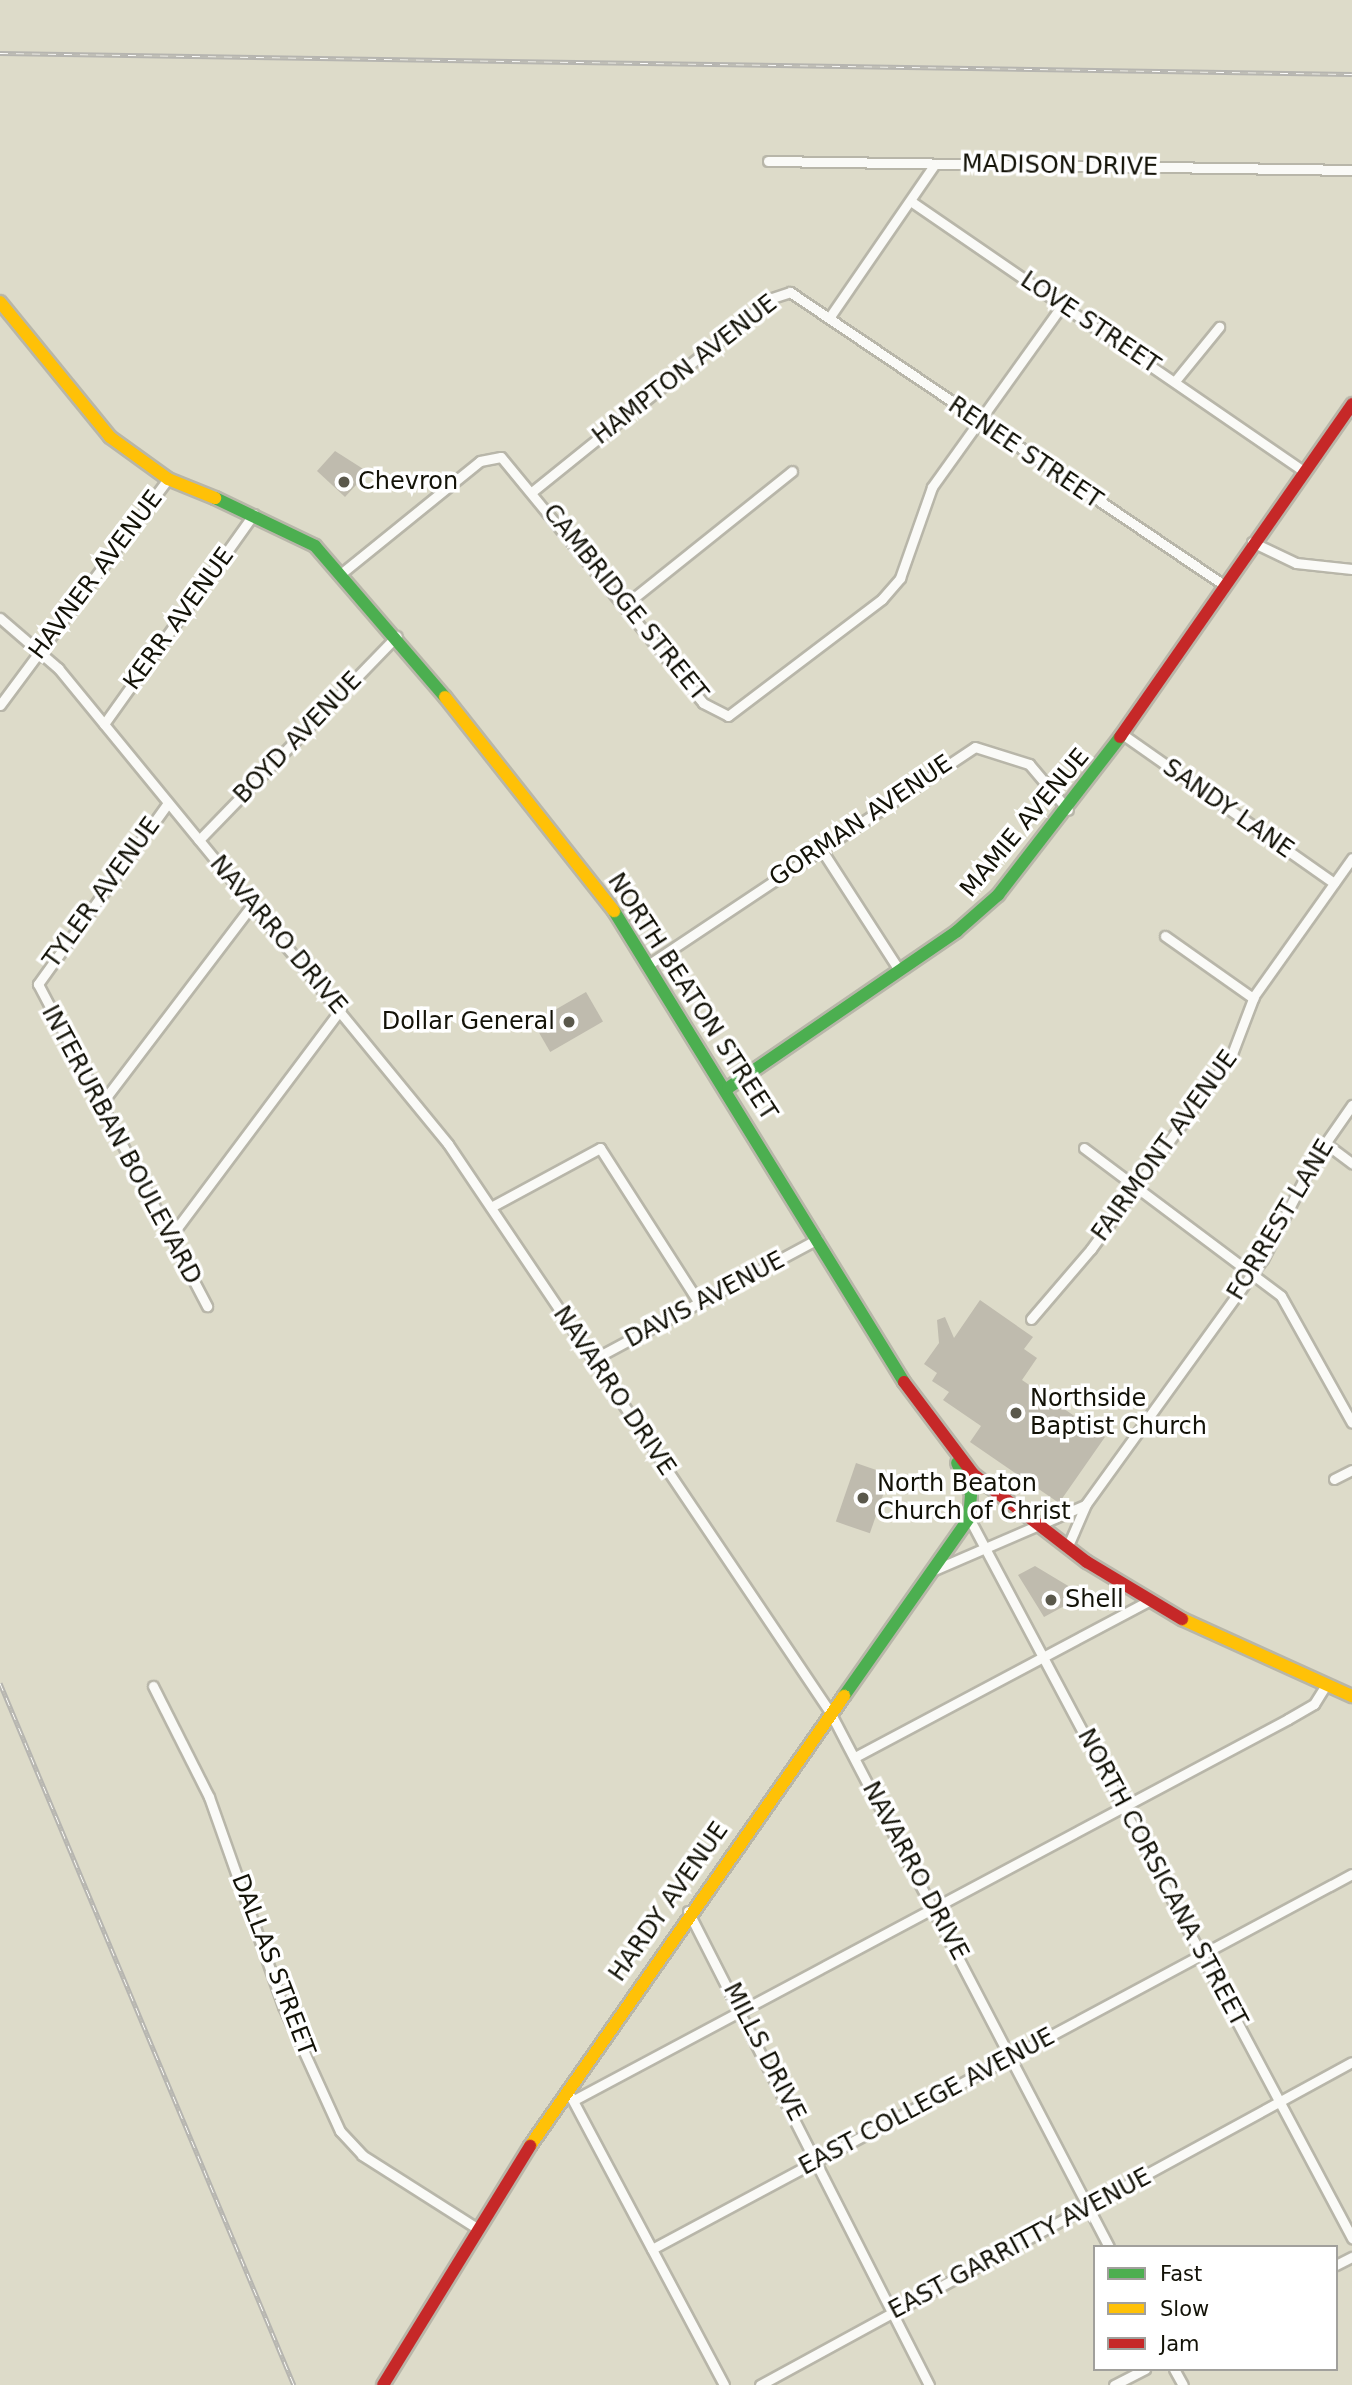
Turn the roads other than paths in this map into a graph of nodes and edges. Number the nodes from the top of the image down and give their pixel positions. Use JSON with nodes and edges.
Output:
{"nodes":[{"id":1,"x":768,"y":161,"type":"dead end"},
{"id":2,"x":934,"y":165,"type":"junction"},
{"id":3,"x":1352,"y":170,"type":"edge"},
{"id":4,"x":912,"y":202,"type":"junction"},
{"id":5,"x":0,"y":302,"type":"edge"},
{"id":6,"x":1063,"y":304,"type":"junction"},
{"id":7,"x":829,"y":318,"type":"junction"},
{"id":8,"x":1219,"y":327,"type":"dead end"},
{"id":9,"x":1175,"y":382,"type":"junction"},
{"id":10,"x":1352,"y":404,"type":"edge"},
{"id":11,"x":981,"y":423,"type":"junction"},
{"id":12,"x":1302,"y":470,"type":"junction"},
{"id":13,"x":792,"y":471,"type":"dead end"},
{"id":14,"x":168,"y":480,"type":"junction"},
{"id":15,"x":533,"y":491,"type":"junction"},
{"id":16,"x":254,"y":514,"type":"junction"},
{"id":17,"x":1252,"y":542,"type":"junction"},
{"id":18,"x":1352,"y":569,"type":"edge"},
{"id":19,"x":343,"y":572,"type":"junction"},
{"id":20,"x":1224,"y":585,"type":"junction"},
{"id":21,"x":625,"y":605,"type":"junction"},
{"id":22,"x":0,"y":618,"type":"edge"},
{"id":23,"x":397,"y":636,"type":"junction"},
{"id":24,"x":41,"y":650,"type":"junction"},
{"id":25,"x":0,"y":705,"type":"edge"},
{"id":26,"x":104,"y":724,"type":"junction"},
{"id":27,"x":1122,"y":734,"type":"junction"},
{"id":28,"x":168,"y":803,"type":"junction"},
{"id":29,"x":1068,"y":810,"type":"junction"},
{"id":30,"x":199,"y":840,"type":"junction"},
{"id":31,"x":821,"y":849,"type":"junction"},
{"id":32,"x":1352,"y":858,"type":"edge"},
{"id":33,"x":1335,"y":883,"type":"junction"},
{"id":34,"x":252,"y":905,"type":"junction"},
{"id":35,"x":1165,"y":936,"type":"dead end"},
{"id":36,"x":651,"y":963,"type":"junction"},
{"id":37,"x":899,"y":970,"type":"junction"},
{"id":38,"x":38,"y":984,"type":"joint"},
{"id":39,"x":1253,"y":998,"type":"junction"},
{"id":40,"x":341,"y":1009,"type":"junction"},
{"id":41,"x":728,"y":1088,"type":"junction"},
{"id":42,"x":101,"y":1104,"type":"junction"},
{"id":43,"x":1352,"y":1105,"type":"edge"},
{"id":44,"x":1325,"y":1143,"type":"junction"},
{"id":45,"x":1083,"y":1147,"type":"dead end"},
{"id":46,"x":1352,"y":1163,"type":"edge"},
{"id":47,"x":1133,"y":1188,"type":"junction"},
{"id":48,"x":491,"y":1207,"type":"junction"},
{"id":49,"x":171,"y":1236,"type":"junction"},
{"id":50,"x":818,"y":1239,"type":"junction"},
{"id":51,"x":1255,"y":1271,"type":"junction"},
{"id":52,"x":699,"y":1303,"type":"junction"},
{"id":53,"x":207,"y":1306,"type":"dead end"},
{"id":54,"x":1031,"y":1319,"type":"dead end"},
{"id":55,"x":592,"y":1360,"type":"junction"},
{"id":56,"x":1352,"y":1423,"type":"edge"},
{"id":57,"x":950,"y":1451,"type":"junction"},
{"id":58,"x":1352,"y":1470,"type":"edge"},
{"id":59,"x":1334,"y":1479,"type":"dead end"},
{"id":60,"x":1086,"y":1504,"type":"junction"},
{"id":61,"x":969,"y":1518,"type":"junction"},
{"id":62,"x":1040,"y":1527,"type":"junction"},
{"id":63,"x":986,"y":1547,"type":"junction"},
{"id":64,"x":1067,"y":1548,"type":"junction"},
{"id":65,"x":930,"y":1573,"type":"junction"},
{"id":66,"x":1150,"y":1600,"type":"junction"},
{"id":67,"x":1045,"y":1656,"type":"junction"},
{"id":68,"x":1326,"y":1685,"type":"junction"},
{"id":69,"x":153,"y":1686,"type":"dead end"},
{"id":70,"x":1352,"y":1696,"type":"edge"},
{"id":71,"x":830,"y":1712,"type":"junction"},
{"id":72,"x":855,"y":1757,"type":"junction"},
{"id":73,"x":1124,"y":1805,"type":"junction"},
{"id":74,"x":1352,"y":1874,"type":"edge"},
{"id":75,"x":936,"y":1905,"type":"junction"},
{"id":76,"x":687,"y":1910,"type":"junction"},
{"id":77,"x":1202,"y":1954,"type":"junction"},
{"id":78,"x":741,"y":2008,"type":"junction"},
{"id":79,"x":1010,"y":2057,"type":"junction"},
{"id":80,"x":1352,"y":2062,"type":"edge"},
{"id":81,"x":569,"y":2096,"type":"junction"},
{"id":82,"x":1280,"y":2103,"type":"junction"},
{"id":83,"x":818,"y":2160,"type":"junction"},
{"id":84,"x":1088,"y":2206,"type":"junction"},
{"id":85,"x":475,"y":2227,"type":"junction"},
{"id":86,"x":1352,"y":2238,"type":"edge"},
{"id":87,"x":1109,"y":2245,"type":"edge"},
{"id":88,"x":652,"y":2249,"type":"junction"},
{"id":89,"x":893,"y":2312,"type":"junction"},
{"id":90,"x":1141,"y":2371,"type":"edge"},
{"id":91,"x":383,"y":2385,"type":"edge"},
{"id":92,"x":724,"y":2385,"type":"edge"},
{"id":93,"x":760,"y":2385,"type":"edge"},
{"id":94,"x":929,"y":2385,"type":"edge"},
{"id":95,"x":1114,"y":2385,"type":"edge"}],
"edges":[{"from":1,"to":2,"type":"street","name":"MADISON DRIVE"},
{"from":2,"to":3,"type":"street","name":"MADISON DRIVE"},
{"from":2,"to":4,"type":"street"},
{"from":4,"to":6,"type":"street","name":"LOVE STREET"},
{"from":4,"to":7,"type":"street"},
{"from":5,"to":14,"type":"street","name":"NORTH BEATON STREET"},
{"from":6,"to":9,"type":"street","name":"LOVE STREET"},
{"from":6,"to":11,"type":"street"},
{"from":7,"to":11,"type":"street","name":"RENEE STREET"},
{"from":7,"to":15,"type":"street","name":"HAMPTON AVENUE"},
{"from":8,"to":9,"type":"street"},
{"from":9,"to":12,"type":"street","name":"LOVE STREET"},
{"from":10,"to":12,"type":"street","name":"MAMIE AVENUE"},
{"from":11,"to":20,"type":"street","name":"RENEE STREET"},
{"from":11,"to":21,"type":"street","name":"CAMBRIDGE STREET"},
{"from":12,"to":17,"type":"street","name":"MAMIE AVENUE"},
{"from":13,"to":21,"type":"street"},
{"from":14,"to":16,"type":"street","name":"NORTH BEATON STREET"},
{"from":14,"to":24,"type":"street","name":"HAVNER AVENUE"},
{"from":15,"to":19,"type":"street","name":"CAMBRIDGE STREET"},
{"from":15,"to":21,"type":"street","name":"CAMBRIDGE STREET"},
{"from":16,"to":19,"type":"street","name":"NORTH BEATON STREET"},
{"from":16,"to":26,"type":"street","name":"KERR AVENUE"},
{"from":17,"to":18,"type":"street"},
{"from":17,"to":20,"type":"street","name":"MAMIE AVENUE"},
{"from":19,"to":23,"type":"street","name":"NORTH BEATON STREET"},
{"from":20,"to":27,"type":"street","name":"MAMIE AVENUE"},
{"from":22,"to":24,"type":"street","name":"NAVARRO DRIVE"},
{"from":23,"to":30,"type":"street","name":"BOYD AVENUE"},
{"from":23,"to":36,"type":"street","name":"NORTH BEATON STREET"},
{"from":24,"to":25,"type":"street","name":"HAVNER AVENUE"},
{"from":24,"to":26,"type":"street","name":"NAVARRO DRIVE"},
{"from":26,"to":28,"type":"street","name":"NAVARRO DRIVE"},
{"from":27,"to":29,"type":"street","name":"MAMIE AVENUE"},
{"from":27,"to":33,"type":"street","name":"SANDY LANE"},
{"from":28,"to":30,"type":"street","name":"NAVARRO DRIVE"},
{"from":28,"to":38,"type":"street","name":"TYLER AVENUE"},
{"from":29,"to":31,"type":"street","name":"GORMAN AVENUE"},
{"from":29,"to":37,"type":"street","name":"MAMIE AVENUE"},
{"from":30,"to":34,"type":"street","name":"NAVARRO DRIVE"},
{"from":31,"to":36,"type":"street","name":"GORMAN AVENUE"},
{"from":31,"to":37,"type":"street"},
{"from":32,"to":33,"type":"street","name":"FAIRMONT AVENUE"},
{"from":33,"to":39,"type":"street","name":"FAIRMONT AVENUE"},
{"from":34,"to":40,"type":"street","name":"NAVARRO DRIVE"},
{"from":34,"to":42,"type":"street"},
{"from":35,"to":39,"type":"street"},
{"from":36,"to":41,"type":"street","name":"NORTH BEATON STREET"},
{"from":37,"to":41,"type":"street","name":"MAMIE AVENUE"},
{"from":38,"to":42,"type":"street","name":"INTERURBAN BOULEVARD"},
{"from":39,"to":47,"type":"street","name":"FAIRMONT AVENUE"},
{"from":40,"to":48,"type":"street","name":"NAVARRO DRIVE"},
{"from":40,"to":49,"type":"street"},
{"from":41,"to":50,"type":"street","name":"NORTH BEATON STREET"},
{"from":42,"to":49,"type":"street","name":"INTERURBAN BOULEVARD"},
{"from":43,"to":44,"type":"street","name":"FORREST LANE"},
{"from":44,"to":46,"type":"street"},
{"from":44,"to":51,"type":"street","name":"FORREST LANE"},
{"from":45,"to":47,"type":"street"},
{"from":47,"to":51,"type":"street"},
{"from":47,"to":54,"type":"street","name":"FAIRMONT AVENUE"},
{"from":48,"to":52,"type":"street"},
{"from":48,"to":55,"type":"street","name":"NAVARRO DRIVE"},
{"from":49,"to":53,"type":"street","name":"INTERURBAN BOULEVARD"},
{"from":50,"to":52,"type":"street","name":"DAVIS AVENUE"},
{"from":50,"to":57,"type":"street","name":"NORTH BEATON STREET"},
{"from":51,"to":56,"type":"street"},
{"from":51,"to":60,"type":"street","name":"FORREST LANE"},
{"from":52,"to":55,"type":"street","name":"DAVIS AVENUE"},
{"from":55,"to":71,"type":"street","name":"NAVARRO DRIVE"},
{"from":57,"to":61,"type":"street"},
{"from":57,"to":62,"type":"street","name":"NORTH BEATON STREET"},
{"from":58,"to":59,"type":"street"},
{"from":60,"to":62,"type":"street","name":"FORREST LANE"},
{"from":60,"to":64,"type":"street","name":"FORREST LANE"},
{"from":61,"to":63,"type":"street","name":"NORTH CORSICANA STREET"},
{"from":61,"to":65,"type":"street","name":"HARDY AVENUE"},
{"from":62,"to":63,"type":"street","name":"FORREST LANE"},
{"from":62,"to":64,"type":"street","name":"NORTH BEATON STREET"},
{"from":63,"to":65,"type":"street","name":"FORREST LANE"},
{"from":63,"to":67,"type":"street","name":"NORTH CORSICANA STREET"},
{"from":64,"to":66,"type":"street","name":"NORTH BEATON STREET"},
{"from":65,"to":71,"type":"street","name":"HARDY AVENUE"},
{"from":66,"to":67,"type":"street"},
{"from":66,"to":68,"type":"street","name":"NORTH BEATON STREET"},
{"from":67,"to":72,"type":"street"},
{"from":67,"to":73,"type":"street","name":"NORTH CORSICANA STREET"},
{"from":68,"to":70,"type":"street","name":"NORTH BEATON STREET"},
{"from":68,"to":73,"type":"street"},
{"from":69,"to":85,"type":"street","name":"DALLAS STREET"},
{"from":71,"to":72,"type":"street","name":"NAVARRO DRIVE"},
{"from":71,"to":76,"type":"street","name":"HARDY AVENUE"},
{"from":72,"to":75,"type":"street","name":"NAVARRO DRIVE"},
{"from":73,"to":75,"type":"street"},
{"from":73,"to":77,"type":"street","name":"NORTH CORSICANA STREET"},
{"from":74,"to":77,"type":"street","name":"EAST COLLEGE AVENUE"},
{"from":75,"to":78,"type":"street"},
{"from":75,"to":79,"type":"street","name":"NAVARRO DRIVE"},
{"from":76,"to":78,"type":"street","name":"MILLS DRIVE"},
{"from":76,"to":81,"type":"street","name":"HARDY AVENUE"},
{"from":77,"to":79,"type":"street","name":"EAST COLLEGE AVENUE"},
{"from":77,"to":82,"type":"street","name":"NORTH CORSICANA STREET"},
{"from":78,"to":81,"type":"street"},
{"from":78,"to":83,"type":"street","name":"MILLS DRIVE"},
{"from":79,"to":83,"type":"street","name":"EAST COLLEGE AVENUE"},
{"from":79,"to":84,"type":"street","name":"NAVARRO DRIVE"},
{"from":80,"to":82,"type":"street","name":"EAST GARRITTY AVENUE"},
{"from":81,"to":85,"type":"street","name":"HARDY AVENUE"},
{"from":81,"to":88,"type":"street"},
{"from":82,"to":84,"type":"street","name":"EAST GARRITTY AVENUE"},
{"from":82,"to":86,"type":"street","name":"NORTH CORSICANA STREET"},
{"from":83,"to":88,"type":"street","name":"EAST COLLEGE AVENUE"},
{"from":83,"to":89,"type":"street","name":"MILLS DRIVE"},
{"from":84,"to":87,"type":"street","name":"NAVARRO DRIVE"},
{"from":84,"to":89,"type":"street","name":"EAST GARRITTY AVENUE"},
{"from":85,"to":91,"type":"street","name":"HARDY AVENUE"},
{"from":88,"to":92,"type":"street"},
{"from":89,"to":93,"type":"street","name":"EAST GARRITTY AVENUE"},
{"from":89,"to":94,"type":"street","name":"MILLS DRIVE"},
{"from":90,"to":95,"type":"street"}]}
